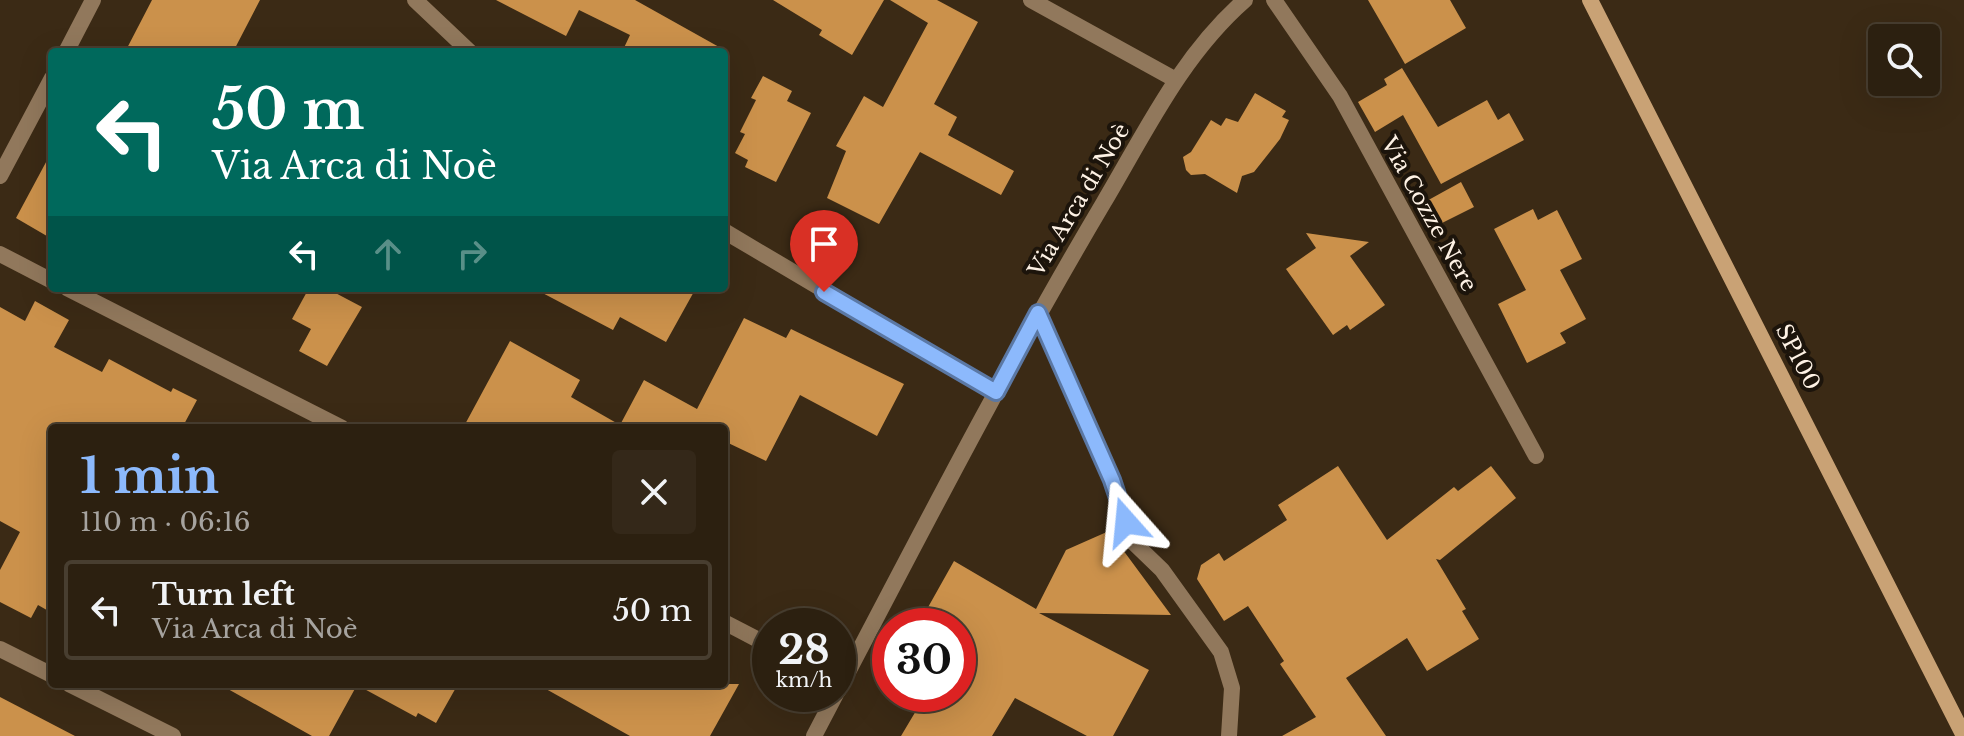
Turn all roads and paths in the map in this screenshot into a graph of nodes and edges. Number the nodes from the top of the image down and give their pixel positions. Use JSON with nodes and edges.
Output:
{"nodes":[{"id":1,"x":93,"y":0,"type":"edge"},
{"id":2,"x":415,"y":0,"type":"edge"},
{"id":3,"x":1031,"y":0,"type":"edge"},
{"id":4,"x":1245,"y":0,"type":"edge"},
{"id":5,"x":1274,"y":0,"type":"edge"},
{"id":6,"x":1590,"y":0,"type":"edge"},
{"id":7,"x":68,"y":48,"type":"edge"},
{"id":8,"x":466,"y":48,"type":"edge"},
{"id":9,"x":1176,"y":80,"type":"junction"},
{"id":10,"x":48,"y":86,"type":"edge"},
{"id":11,"x":0,"y":176,"type":"edge"},
{"id":12,"x":728,"y":233,"type":"edge"},
{"id":13,"x":0,"y":254,"type":"edge"},
{"id":14,"x":48,"y":279,"type":"edge"},
{"id":15,"x":75,"y":292,"type":"edge"},
{"id":16,"x":1038,"y":313,"type":"junction"},
{"id":17,"x":996,"y":392,"type":"junction"},
{"id":18,"x":334,"y":424,"type":"edge"},
{"id":19,"x":1536,"y":456,"type":"dead end"},
{"id":20,"x":728,"y":624,"type":"edge"},
{"id":21,"x":752,"y":637,"type":"edge"},
{"id":22,"x":0,"y":649,"type":"edge"},
{"id":23,"x":856,"y":655,"type":"edge"},
{"id":24,"x":48,"y":673,"type":"edge"},
{"id":25,"x":77,"y":688,"type":"edge"},
{"id":26,"x":826,"y":712,"type":"edge"},
{"id":27,"x":173,"y":736,"type":"edge"},
{"id":28,"x":814,"y":736,"type":"edge"},
{"id":29,"x":1229,"y":736,"type":"edge"},
{"id":30,"x":1964,"y":736,"type":"edge"}],
"edges":[{"from":1,"to":7,"type":"street"},
{"from":2,"to":8,"type":"street"},
{"from":3,"to":9,"type":"street"},
{"from":4,"to":9,"type":"street","name":"Via Arca di Noè"},
{"from":5,"to":19,"type":"street","name":"Via Cozze Nere"},
{"from":6,"to":30,"type":"main road","name":"SP100","number":"SP100"},
{"from":9,"to":16,"type":"street","name":"Via Arca di Noè"},
{"from":10,"to":11,"type":"street"},
{"from":12,"to":17,"type":"street"},
{"from":13,"to":14,"type":"street"},
{"from":15,"to":18,"type":"street"},
{"from":16,"to":17,"type":"street","name":"Via Arca di Noè"},
{"from":16,"to":29,"type":"street"},
{"from":17,"to":23,"type":"street","name":"Via Arca di Noè"},
{"from":20,"to":21,"type":"street"},
{"from":22,"to":24,"type":"street"},
{"from":25,"to":27,"type":"street"},
{"from":26,"to":28,"type":"street","name":"Via Arca di Noè"}]}
